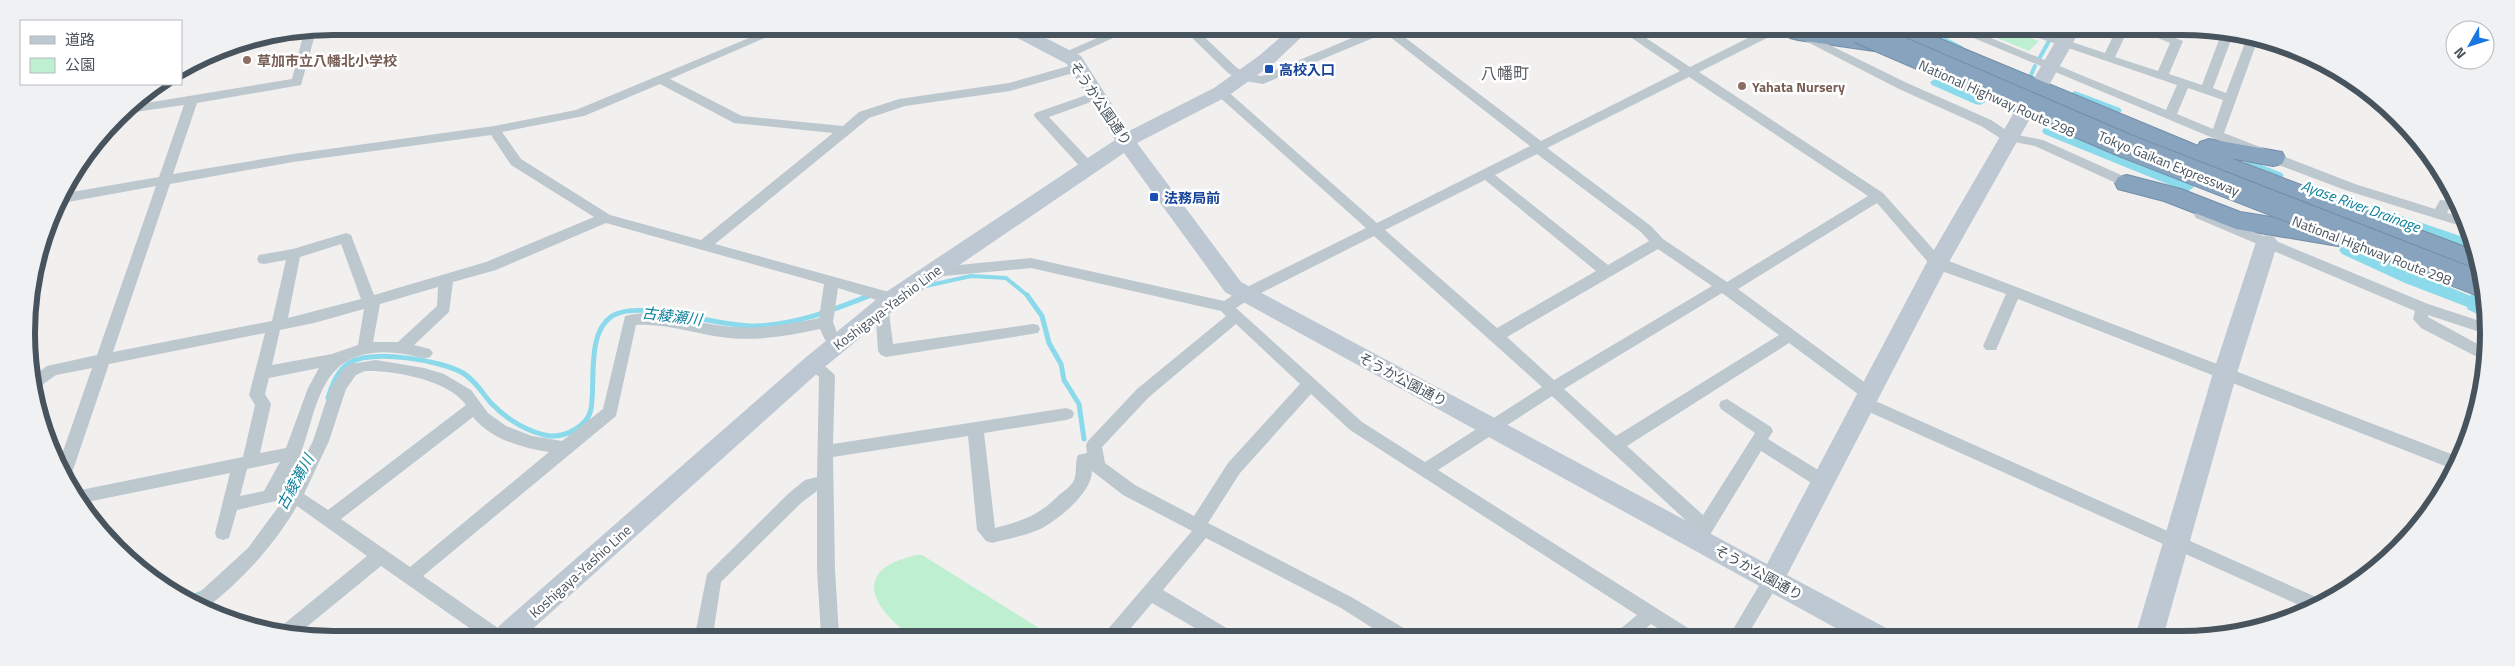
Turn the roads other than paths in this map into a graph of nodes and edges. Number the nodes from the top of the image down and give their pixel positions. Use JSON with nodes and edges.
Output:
{"nodes":[{"id":1,"x":765,"y":35,"type":"edge"},
{"id":2,"x":1025,"y":35,"type":"edge"},
{"id":3,"x":1117,"y":35,"type":"edge"},
{"id":4,"x":1195,"y":35,"type":"edge"},
{"id":5,"x":1293,"y":35,"type":"edge"},
{"id":6,"x":1374,"y":35,"type":"edge"},
{"id":7,"x":1393,"y":35,"type":"edge"},
{"id":8,"x":1634,"y":35,"type":"edge"},
{"id":9,"x":1763,"y":35,"type":"edge"},
{"id":10,"x":1801,"y":35,"type":"edge"},
{"id":11,"x":1874,"y":35,"type":"edge"},
{"id":12,"x":1911,"y":35,"type":"edge"},
{"id":13,"x":1972,"y":35,"type":"edge"},
{"id":14,"x":2048,"y":35,"type":"edge"},
{"id":15,"x":2120,"y":35,"type":"edge"},
{"id":16,"x":2158,"y":35,"type":"edge"},
{"id":17,"x":309,"y":37,"type":"edge"},
{"id":18,"x":2066,"y":38,"type":"edge"},
{"id":19,"x":2225,"y":39,"type":"edge"},
{"id":20,"x":2251,"y":43,"type":"edge"},
{"id":21,"x":2108,"y":58,"type":"junction"},
{"id":22,"x":1074,"y":61,"type":"junction"},
{"id":23,"x":2048,"y":68,"type":"junction"},
{"id":24,"x":1689,"y":72,"type":"junction"},
{"id":25,"x":2162,"y":76,"type":"junction"},
{"id":26,"x":1243,"y":77,"type":"junction"},
{"id":27,"x":660,"y":79,"type":"junction"},
{"id":28,"x":2184,"y":84,"type":"junction"},
{"id":29,"x":2036,"y":89,"type":"junction"},
{"id":30,"x":2206,"y":90,"type":"junction"},
{"id":31,"x":1221,"y":92,"type":"junction"},
{"id":32,"x":1098,"y":94,"type":"junction"},
{"id":33,"x":2230,"y":98,"type":"junction"},
{"id":34,"x":192,"y":100,"type":"junction"},
{"id":35,"x":137,"y":109,"type":"edge"},
{"id":36,"x":2024,"y":110,"type":"junction"},
{"id":37,"x":2170,"y":116,"type":"junction"},
{"id":38,"x":494,"y":130,"type":"junction"},
{"id":39,"x":843,"y":130,"type":"junction"},
{"id":40,"x":2217,"y":135,"type":"junction"},
{"id":41,"x":2151,"y":137,"type":"junction"},
{"id":42,"x":2008,"y":138,"type":"junction"},
{"id":43,"x":1126,"y":142,"type":"junction"},
{"id":44,"x":1539,"y":147,"type":"junction"},
{"id":45,"x":2273,"y":158,"type":"junction"},
{"id":46,"x":1089,"y":168,"type":"junction"},
{"id":47,"x":1486,"y":174,"type":"junction"},
{"id":48,"x":164,"y":180,"type":"junction"},
{"id":49,"x":2127,"y":183,"type":"junction"},
{"id":50,"x":1878,"y":196,"type":"junction"},
{"id":51,"x":68,"y":197,"type":"edge"},
{"id":52,"x":2450,"y":204,"type":"edge"},
{"id":53,"x":2439,"y":215,"type":"junction"},
{"id":54,"x":605,"y":218,"type":"junction"},
{"id":55,"x":2458,"y":222,"type":"edge"},
{"id":56,"x":1374,"y":229,"type":"junction"},
{"id":57,"x":2338,"y":237,"type":"junction"},
{"id":58,"x":1658,"y":242,"type":"junction"},
{"id":59,"x":2267,"y":242,"type":"junction"},
{"id":60,"x":703,"y":246,"type":"junction"},
{"id":61,"x":294,"y":254,"type":"junction"},
{"id":62,"x":264,"y":258,"type":"dead end"},
{"id":63,"x":1938,"y":264,"type":"junction"},
{"id":64,"x":933,"y":272,"type":"junction"},
{"id":65,"x":1607,"y":272,"type":"junction"},
{"id":66,"x":2474,"y":275,"type":"edge"},
{"id":67,"x":2474,"y":275,"type":"edge"},
{"id":68,"x":2474,"y":275,"type":"edge"},
{"id":69,"x":446,"y":279,"type":"junction"},
{"id":70,"x":831,"y":283,"type":"junction"},
{"id":71,"x":1725,"y":288,"type":"junction"},
{"id":72,"x":2014,"y":291,"type":"junction"},
{"id":73,"x":1246,"y":294,"type":"junction"},
{"id":74,"x":371,"y":301,"type":"junction"},
{"id":75,"x":887,"y":304,"type":"junction"},
{"id":76,"x":2423,"y":308,"type":"junction"},
{"id":77,"x":1231,"y":312,"type":"junction"},
{"id":78,"x":827,"y":316,"type":"junction"},
{"id":79,"x":276,"y":325,"type":"junction"},
{"id":80,"x":2480,"y":327,"type":"edge"},
{"id":81,"x":1033,"y":329,"type":"dead end"},
{"id":82,"x":1496,"y":336,"type":"junction"},
{"id":83,"x":1789,"y":336,"type":"junction"},
{"id":84,"x":839,"y":342,"type":"junction"},
{"id":85,"x":1991,"y":346,"type":"dead end"},
{"id":86,"x":365,"y":347,"type":"junction"},
{"id":87,"x":402,"y":347,"type":"junction"},
{"id":88,"x":2479,"y":352,"type":"edge"},
{"id":89,"x":424,"y":353,"type":"dead end"},
{"id":90,"x":103,"y":359,"type":"junction"},
{"id":91,"x":335,"y":359,"type":"junction"},
{"id":92,"x":813,"y":364,"type":"junction"},
{"id":93,"x":2226,"y":372,"type":"junction"},
{"id":94,"x":263,"y":373,"type":"junction"},
{"id":95,"x":39,"y":380,"type":"edge"},
{"id":96,"x":1310,"y":384,"type":"junction"},
{"id":97,"x":1552,"y":388,"type":"junction"},
{"id":98,"x":1866,"y":398,"type":"junction"},
{"id":99,"x":1727,"y":405,"type":"dead end"},
{"id":100,"x":473,"y":408,"type":"junction"},
{"id":101,"x":1066,"y":414,"type":"dead end"},
{"id":102,"x":1492,"y":427,"type":"junction"},
{"id":103,"x":974,"y":428,"type":"junction"},
{"id":104,"x":1758,"y":441,"type":"junction"},
{"id":105,"x":1614,"y":446,"type":"junction"},
{"id":106,"x":565,"y":448,"type":"junction"},
{"id":107,"x":825,"y":452,"type":"junction"},
{"id":108,"x":292,"y":453,"type":"junction"},
{"id":109,"x":1096,"y":458,"type":"junction"},
{"id":110,"x":2451,"y":461,"type":"edge"},
{"id":111,"x":245,"y":463,"type":"junction"},
{"id":112,"x":66,"y":466,"type":"edge"},
{"id":113,"x":1424,"y":471,"type":"junction"},
{"id":114,"x":1822,"y":481,"type":"junction"},
{"id":115,"x":824,"y":483,"type":"junction"},
{"id":116,"x":83,"y":496,"type":"edge"},
{"id":117,"x":296,"y":497,"type":"junction"},
{"id":118,"x":230,"y":505,"type":"junction"},
{"id":119,"x":328,"y":520,"type":"junction"},
{"id":120,"x":1200,"y":527,"type":"junction"},
{"id":121,"x":223,"y":533,"type":"dead end"},
{"id":122,"x":1702,"y":533,"type":"junction"},
{"id":123,"x":2178,"y":543,"type":"junction"},
{"id":124,"x":379,"y":557,"type":"junction"},
{"id":125,"x":410,"y":577,"type":"junction"},
{"id":126,"x":1772,"y":579,"type":"junction"},
{"id":127,"x":1150,"y":592,"type":"junction"},
{"id":128,"x":203,"y":601,"type":"edge"},
{"id":129,"x":2310,"y":602,"type":"edge"},
{"id":130,"x":1650,"y":614,"type":"junction"},
{"id":131,"x":293,"y":628,"type":"edge"},
{"id":132,"x":488,"y":631,"type":"edge"},
{"id":133,"x":512,"y":631,"type":"edge"},
{"id":134,"x":705,"y":631,"type":"edge"},
{"id":135,"x":830,"y":631,"type":"edge"},
{"id":136,"x":1117,"y":631,"type":"edge"},
{"id":137,"x":1214,"y":631,"type":"edge"},
{"id":138,"x":1393,"y":631,"type":"edge"},
{"id":139,"x":1631,"y":631,"type":"edge"},
{"id":140,"x":1677,"y":631,"type":"edge"},
{"id":141,"x":1741,"y":631,"type":"edge"},
{"id":142,"x":1867,"y":631,"type":"edge"},
{"id":143,"x":2151,"y":631,"type":"edge"}],
"edges":[{"from":1,"to":27,"type":"street"},
{"from":2,"to":22,"type":"street","name":"そうか公園通り"},
{"from":3,"to":22,"type":"street"},
{"from":4,"to":26,"type":"street"},
{"from":5,"to":26,"type":"street","name":"Koshigaya-Yashio Line"},
{"from":6,"to":26,"type":"street"},
{"from":7,"to":44,"type":"street"},
{"from":8,"to":24,"type":"street"},
{"from":9,"to":24,"type":"street"},
{"from":10,"to":42,"type":"street"},
{"from":11,"to":36,"type":"highway","name":"National Highway Route 298"},
{"from":11,"to":66,"type":"highway","name":"Tokyo Gaikan Expressway","bridge":true},
{"from":12,"to":29,"type":"highway","name":"National Highway Route 298"},
{"from":13,"to":23,"type":"street"},
{"from":14,"to":18,"type":"street"},
{"from":15,"to":21,"type":"street"},
{"from":16,"to":25,"type":"street"},
{"from":17,"to":34,"type":"street"},
{"from":18,"to":21,"type":"street"},
{"from":18,"to":23,"type":"street"},
{"from":19,"to":30,"type":"street"},
{"from":20,"to":33,"type":"street"},
{"from":21,"to":25,"type":"street"},
{"from":22,"to":32,"type":"street","name":"そうか公園通り"},
{"from":22,"to":39,"type":"street"},
{"from":23,"to":29,"type":"street"},
{"from":23,"to":37,"type":"street"},
{"from":24,"to":44,"type":"street"},
{"from":24,"to":50,"type":"street"},
{"from":25,"to":28,"type":"street"},
{"from":26,"to":31,"type":"street","name":"Koshigaya-Yashio Line"},
{"from":27,"to":38,"type":"street"},
{"from":27,"to":39,"type":"street"},
{"from":28,"to":30,"type":"street"},
{"from":28,"to":37,"type":"street"},
{"from":29,"to":36,"type":"street"},
{"from":29,"to":41,"type":"highway","name":"National Highway Route 298"},
{"from":30,"to":33,"type":"street"},
{"from":31,"to":43,"type":"street","name":"Koshigaya-Yashio Line"},
{"from":31,"to":56,"type":"street"},
{"from":32,"to":43,"type":"street","name":"そうか公園通り"},
{"from":32,"to":46,"type":"street"},
{"from":33,"to":40,"type":"street"},
{"from":34,"to":35,"type":"street"},
{"from":34,"to":48,"type":"street"},
{"from":36,"to":42,"type":"street"},
{"from":36,"to":57,"type":"highway","name":"National Highway Route 298"},
{"from":37,"to":40,"type":"street"},
{"from":38,"to":48,"type":"street"},
{"from":38,"to":54,"type":"street"},
{"from":39,"to":60,"type":"street"},
{"from":40,"to":45,"type":"street"},
{"from":41,"to":45,"type":"highway"},
{"from":41,"to":67,"type":"highway","name":"National Highway Route 298"},
{"from":42,"to":49,"type":"street"},
{"from":42,"to":63,"type":"street"},
{"from":43,"to":46,"type":"street","name":"Koshigaya-Yashio Line"},
{"from":43,"to":73,"type":"street","name":"そうか公園通り"},
{"from":44,"to":47,"type":"street"},
{"from":44,"to":58,"type":"street"},
{"from":45,"to":53,"type":"street"},
{"from":46,"to":64,"type":"street","name":"Koshigaya-Yashio Line"},
{"from":47,"to":56,"type":"street"},
{"from":47,"to":65,"type":"street"},
{"from":48,"to":51,"type":"street"},
{"from":48,"to":90,"type":"street"},
{"from":49,"to":57,"type":"highway"},
{"from":49,"to":59,"type":"street"},
{"from":50,"to":63,"type":"street"},
{"from":50,"to":71,"type":"street"},
{"from":52,"to":53,"type":"street"},
{"from":53,"to":55,"type":"street"},
{"from":54,"to":60,"type":"street"},
{"from":54,"to":69,"type":"street"},
{"from":56,"to":73,"type":"street"},
{"from":56,"to":82,"type":"street"},
{"from":57,"to":68,"type":"highway","name":"National Highway Route 298"},
{"from":58,"to":65,"type":"street"},
{"from":58,"to":71,"type":"street"},
{"from":59,"to":76,"type":"street"},
{"from":59,"to":93,"type":"street"},
{"from":60,"to":70,"type":"street"},
{"from":61,"to":62,"type":"street"},
{"from":61,"to":74,"type":"street"},
{"from":61,"to":79,"type":"street"},
{"from":63,"to":72,"type":"street"},
{"from":63,"to":98,"type":"street"},
{"from":64,"to":75,"type":"street","name":"Koshigaya-Yashio Line"},
{"from":64,"to":77,"type":"street"},
{"from":65,"to":82,"type":"street"},
{"from":69,"to":74,"type":"street"},
{"from":69,"to":87,"type":"street"},
{"from":70,"to":75,"type":"street"},
{"from":70,"to":78,"type":"street"},
{"from":71,"to":83,"type":"street"},
{"from":71,"to":97,"type":"street"},
{"from":72,"to":85,"type":"street"},
{"from":72,"to":93,"type":"street"},
{"from":73,"to":77,"type":"street"},
{"from":73,"to":102,"type":"street","name":"そうか公園通り"},
{"from":74,"to":79,"type":"street"},
{"from":74,"to":86,"type":"street"},
{"from":75,"to":81,"type":"street"},
{"from":75,"to":84,"type":"street","name":"Koshigaya-Yashio Line"},
{"from":76,"to":80,"type":"street"},
{"from":76,"to":88,"type":"street"},
{"from":77,"to":96,"type":"street"},
{"from":77,"to":109,"type":"street"},
{"from":78,"to":84,"type":"street"},
{"from":78,"to":106,"type":"street"},
{"from":79,"to":90,"type":"street"},
{"from":79,"to":94,"type":"street"},
{"from":82,"to":97,"type":"street"},
{"from":83,"to":98,"type":"street"},
{"from":83,"to":105,"type":"street"},
{"from":84,"to":92,"type":"street","name":"Koshigaya-Yashio Line"},
{"from":86,"to":87,"type":"street"},
{"from":86,"to":91,"type":"street"},
{"from":87,"to":89,"type":"street"},
{"from":90,"to":95,"type":"street"},
{"from":90,"to":112,"type":"street"},
{"from":91,"to":94,"type":"street"},
{"from":91,"to":108,"type":"street"},
{"from":92,"to":107,"type":"street"},
{"from":92,"to":133,"type":"street","name":"Koshigaya-Yashio Line"},
{"from":93,"to":110,"type":"street"},
{"from":93,"to":123,"type":"street"},
{"from":94,"to":111,"type":"street"},
{"from":96,"to":113,"type":"street"},
{"from":96,"to":120,"type":"street"},
{"from":97,"to":102,"type":"street"},
{"from":97,"to":105,"type":"street"},
{"from":98,"to":114,"type":"street"},
{"from":98,"to":123,"type":"street"},
{"from":99,"to":104,"type":"street"},
{"from":100,"to":106,"type":"street"},
{"from":100,"to":117,"type":"street"},
{"from":100,"to":119,"type":"street"},
{"from":101,"to":103,"type":"street"},
{"from":102,"to":113,"type":"street"},
{"from":102,"to":122,"type":"street","name":"そうか公園通り"},
{"from":103,"to":107,"type":"street"},
{"from":103,"to":109,"type":"street"},
{"from":104,"to":114,"type":"street"},
{"from":104,"to":122,"type":"street"},
{"from":105,"to":122,"type":"street"},
{"from":106,"to":125,"type":"street"},
{"from":107,"to":115,"type":"street"},
{"from":108,"to":111,"type":"street"},
{"from":108,"to":118,"type":"street"},
{"from":109,"to":120,"type":"street"},
{"from":111,"to":116,"type":"street"},
{"from":111,"to":118,"type":"street"},
{"from":113,"to":130,"type":"street"},
{"from":114,"to":126,"type":"street"},
{"from":115,"to":134,"type":"street"},
{"from":115,"to":135,"type":"street"},
{"from":117,"to":119,"type":"street"},
{"from":117,"to":128,"type":"street"},
{"from":118,"to":121,"type":"street"},
{"from":119,"to":124,"type":"street"},
{"from":120,"to":127,"type":"street"},
{"from":120,"to":138,"type":"street"},
{"from":122,"to":126,"type":"street","name":"そうか公園通り"},
{"from":123,"to":129,"type":"street"},
{"from":123,"to":143,"type":"street"},
{"from":124,"to":125,"type":"street"},
{"from":124,"to":131,"type":"street"},
{"from":125,"to":132,"type":"street"},
{"from":126,"to":141,"type":"street"},
{"from":126,"to":142,"type":"street","name":"そうか公園通り"},
{"from":127,"to":136,"type":"street"},
{"from":127,"to":137,"type":"street"},
{"from":130,"to":139,"type":"street"},
{"from":130,"to":140,"type":"street"}]}
